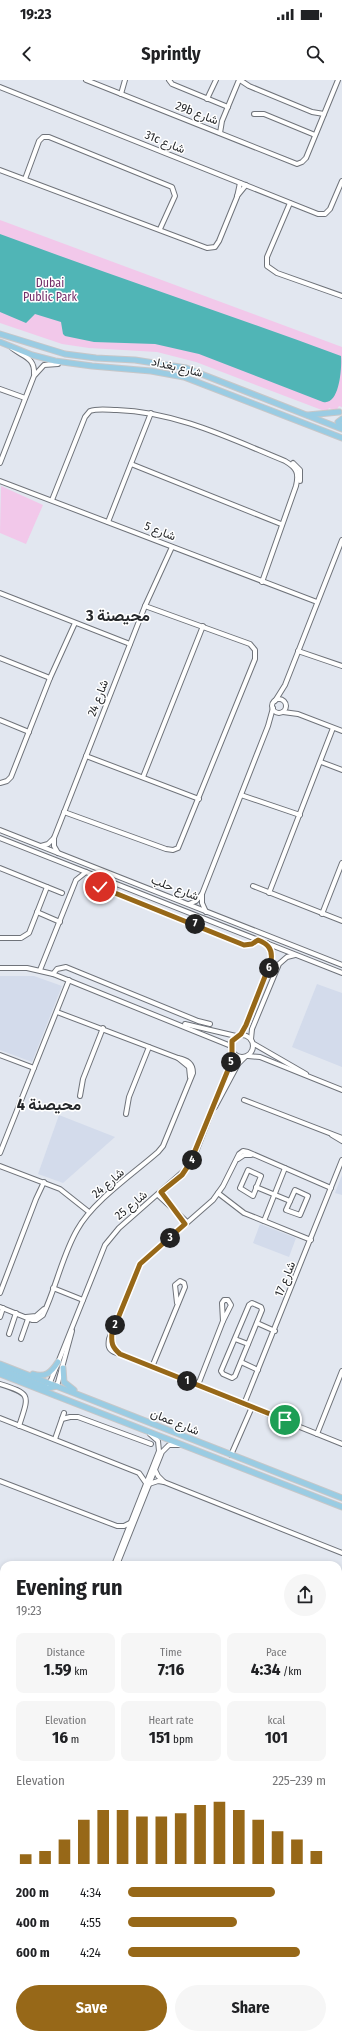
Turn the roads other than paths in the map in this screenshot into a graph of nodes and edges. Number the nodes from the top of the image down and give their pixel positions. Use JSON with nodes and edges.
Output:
{"nodes":[{"id":1,"x":86,"y":80,"type":"edge"},
{"id":2,"x":169,"y":80,"type":"edge"},
{"id":3,"x":216,"y":80,"type":"edge"},
{"id":4,"x":338,"y":80,"type":"edge"},
{"id":5,"x":124,"y":81,"type":"edge"},
{"id":6,"x":239,"y":81,"type":"edge"},
{"id":7,"x":0,"y":88,"type":"edge"},
{"id":8,"x":116,"y":92,"type":"junction"},
{"id":9,"x":121,"y":94,"type":"junction"},
{"id":10,"x":207,"y":99,"type":"junction"},
{"id":11,"x":228,"y":107,"type":"junction"},
{"id":12,"x":254,"y":114,"type":"dead end"},
{"id":13,"x":323,"y":116,"type":"junction"},
{"id":14,"x":218,"y":133,"type":"junction"},
{"id":15,"x":315,"y":136,"type":"junction"},
{"id":16,"x":0,"y":170,"type":"edge"},
{"id":17,"x":25,"y":179,"type":"junction"},
{"id":18,"x":342,"y":180,"type":"edge"},
{"id":19,"x":240,"y":183,"type":"junction"},
{"id":20,"x":246,"y":185,"type":"junction"},
{"id":21,"x":237,"y":197,"type":"junction"},
{"id":22,"x":288,"y":202,"type":"junction"},
{"id":23,"x":160,"y":229,"type":"junction"},
{"id":24,"x":342,"y":296,"type":"edge"},
{"id":25,"x":0,"y":334,"type":"edge"},
{"id":26,"x":0,"y":342,"type":"edge"},
{"id":27,"x":10,"y":346,"type":"junction"},
{"id":28,"x":67,"y":363,"type":"junction"},
{"id":29,"x":34,"y":376,"type":"junction"},
{"id":30,"x":0,"y":389,"type":"edge"},
{"id":31,"x":25,"y":399,"type":"junction"},
{"id":32,"x":339,"y":412,"type":"dead end"},
{"id":33,"x":151,"y":413,"type":"junction"},
{"id":34,"x":307,"y":415,"type":"junction"},
{"id":35,"x":342,"y":419,"type":"edge"},
{"id":36,"x":342,"y":428,"type":"edge"},
{"id":37,"x":342,"y":438,"type":"edge"},
{"id":38,"x":0,"y":463,"type":"edge"},
{"id":39,"x":131,"y":464,"type":"junction"},
{"id":40,"x":0,"y":479,"type":"edge"},
{"id":41,"x":54,"y":500,"type":"junction"},
{"id":42,"x":108,"y":522,"type":"junction"},
{"id":43,"x":281,"y":524,"type":"junction"},
{"id":44,"x":342,"y":540,"type":"edge"},
{"id":45,"x":171,"y":546,"type":"junction"},
{"id":46,"x":260,"y":581,"type":"junction"},
{"id":47,"x":0,"y":593,"type":"edge"},
{"id":48,"x":146,"y":604,"type":"junction"},
{"id":49,"x":317,"y":604,"type":"junction"},
{"id":50,"x":73,"y":622,"type":"junction"},
{"id":51,"x":203,"y":626,"type":"junction"},
{"id":52,"x":130,"y":645,"type":"junction"},
{"id":53,"x":299,"y":649,"type":"junction"},
{"id":54,"x":0,"y":658,"type":"edge"},
{"id":55,"x":342,"y":666,"type":"edge"},
{"id":56,"x":50,"y":678,"type":"junction"},
{"id":57,"x":285,"y":685,"type":"junction"},
{"id":58,"x":275,"y":701,"type":"junction"},
{"id":59,"x":286,"y":704,"type":"junction"},
{"id":60,"x":273,"y":708,"type":"junction"},
{"id":61,"x":281,"y":713,"type":"junction"},
{"id":62,"x":298,"y":714,"type":"junction"},
{"id":63,"x":0,"y":720,"type":"edge"},
{"id":64,"x":268,"y":726,"type":"junction"},
{"id":65,"x":334,"y":728,"type":"junction"},
{"id":66,"x":342,"y":731,"type":"edge"},
{"id":67,"x":29,"y":732,"type":"junction"},
{"id":68,"x":87,"y":755,"type":"junction"},
{"id":69,"x":321,"y":762,"type":"junction"},
{"id":70,"x":342,"y":770,"type":"edge"},
{"id":71,"x":143,"y":777,"type":"junction"},
{"id":72,"x":1,"y":783,"type":"edge"},
{"id":73,"x":242,"y":793,"type":"junction"},
{"id":74,"x":199,"y":799,"type":"junction"},
{"id":75,"x":65,"y":810,"type":"junction"},
{"id":76,"x":300,"y":816,"type":"junction"},
{"id":77,"x":0,"y":830,"type":"edge"},
{"id":78,"x":0,"y":838,"type":"edge"},
{"id":79,"x":54,"y":838,"type":"junction"},
{"id":80,"x":40,"y":846,"type":"junction"},
{"id":81,"x":58,"y":853,"type":"junction"},
{"id":82,"x":342,"y":863,"type":"edge"},
{"id":83,"x":0,"y":868,"type":"edge"},
{"id":84,"x":75,"y":868,"type":"junction"},
{"id":85,"x":86,"y":872,"type":"junction"},
{"id":86,"x":92,"y":874,"type":"junction"},
{"id":87,"x":76,"y":880,"type":"junction"},
{"id":88,"x":253,"y":886,"type":"dead end"},
{"id":89,"x":47,"y":887,"type":"junction"},
{"id":90,"x":62,"y":893,"type":"dead end"},
{"id":91,"x":269,"y":893,"type":"junction"},
{"id":92,"x":202,"y":894,"type":"junction"},
{"id":93,"x":188,"y":905,"type":"junction"},
{"id":94,"x":37,"y":912,"type":"junction"},
{"id":95,"x":206,"y":912,"type":"junction"},
{"id":96,"x":322,"y":914,"type":"junction"},
{"id":97,"x":342,"y":921,"type":"edge"},
{"id":98,"x":60,"y":922,"type":"junction"},
{"id":99,"x":0,"y":938,"type":"edge"},
{"id":100,"x":258,"y":940,"type":"junction"},
{"id":101,"x":267,"y":943,"type":"junction"},
{"id":102,"x":297,"y":955,"type":"junction"},
{"id":103,"x":342,"y":965,"type":"edge"},
{"id":104,"x":0,"y":968,"type":"edge"},
{"id":105,"x":41,"y":970,"type":"junction"},
{"id":106,"x":342,"y":973,"type":"edge"},
{"id":107,"x":53,"y":974,"type":"junction"},
{"id":108,"x":70,"y":980,"type":"junction"},
{"id":109,"x":155,"y":1004,"type":"junction"},
{"id":110,"x":162,"y":1007,"type":"junction"},
{"id":111,"x":58,"y":1011,"type":"junction"},
{"id":112,"x":154,"y":1015,"type":"junction"},
{"id":113,"x":173,"y":1022,"type":"junction"},
{"id":114,"x":210,"y":1024,"type":"dead end"},
{"id":115,"x":103,"y":1028,"type":"junction"},
{"id":116,"x":241,"y":1034,"type":"junction"},
{"id":117,"x":236,"y":1036,"type":"junction"},
{"id":118,"x":251,"y":1039,"type":"junction"},
{"id":119,"x":254,"y":1044,"type":"junction"},
{"id":120,"x":231,"y":1046,"type":"junction"},
{"id":121,"x":149,"y":1047,"type":"junction"},
{"id":122,"x":232,"y":1052,"type":"junction"},
{"id":123,"x":0,"y":1054,"type":"edge"},
{"id":124,"x":246,"y":1056,"type":"junction"},
{"id":125,"x":34,"y":1068,"type":"junction"},
{"id":126,"x":326,"y":1084,"type":"junction"},
{"id":127,"x":342,"y":1090,"type":"edge"},
{"id":128,"x":80,"y":1096,"type":"dead end"},
{"id":129,"x":244,"y":1100,"type":"dead end"},
{"id":130,"x":126,"y":1114,"type":"dead end"},
{"id":131,"x":210,"y":1114,"type":"junction"},
{"id":132,"x":331,"y":1135,"type":"junction"},
{"id":133,"x":342,"y":1138,"type":"edge"},
{"id":134,"x":342,"y":1141,"type":"edge"},
{"id":135,"x":1,"y":1146,"type":"edge"},
{"id":136,"x":0,"y":1153,"type":"edge"},
{"id":137,"x":342,"y":1160,"type":"edge"},
{"id":138,"x":0,"y":1165,"type":"edge"},
{"id":139,"x":285,"y":1168,"type":"junction"},
{"id":140,"x":43,"y":1182,"type":"junction"},
{"id":141,"x":332,"y":1186,"type":"junction"},
{"id":142,"x":256,"y":1187,"type":"junction"},
{"id":143,"x":218,"y":1193,"type":"junction"},
{"id":144,"x":160,"y":1194,"type":"junction"},
{"id":145,"x":274,"y":1194,"type":"junction"},
{"id":146,"x":290,"y":1201,"type":"junction"},
{"id":147,"x":88,"y":1214,"type":"junction"},
{"id":148,"x":264,"y":1221,"type":"junction"},
{"id":149,"x":186,"y":1223,"type":"junction"},
{"id":150,"x":311,"y":1240,"type":"junction"},
{"id":151,"x":1,"y":1288,"type":"edge"},
{"id":152,"x":53,"y":1289,"type":"junction"},
{"id":153,"x":0,"y":1293,"type":"edge"},
{"id":154,"x":82,"y":1302,"type":"junction"},
{"id":155,"x":177,"y":1303,"type":"junction"},
{"id":156,"x":2,"y":1307,"type":"edge"},
{"id":157,"x":16,"y":1313,"type":"junction"},
{"id":158,"x":0,"y":1317,"type":"edge"},
{"id":159,"x":26,"y":1318,"type":"junction"},
{"id":160,"x":75,"y":1319,"type":"junction"},
{"id":161,"x":223,"y":1321,"type":"junction"},
{"id":162,"x":256,"y":1324,"type":"junction"},
{"id":163,"x":274,"y":1332,"type":"junction"},
{"id":164,"x":9,"y":1334,"type":"dead end"},
{"id":165,"x":21,"y":1339,"type":"dead end"},
{"id":166,"x":235,"y":1339,"type":"junction"},
{"id":167,"x":248,"y":1344,"type":"junction"},
{"id":168,"x":241,"y":1361,"type":"junction"},
{"id":169,"x":58,"y":1362,"type":"junction"},
{"id":170,"x":0,"y":1364,"type":"edge"},
{"id":171,"x":152,"y":1367,"type":"junction"},
{"id":172,"x":63,"y":1368,"type":"junction"},
{"id":173,"x":0,"y":1369,"type":"edge"},
{"id":174,"x":12,"y":1369,"type":"junction"},
{"id":175,"x":259,"y":1369,"type":"junction"},
{"id":176,"x":342,"y":1371,"type":"edge"},
{"id":177,"x":0,"y":1375,"type":"edge"},
{"id":178,"x":0,"y":1384,"type":"edge"},
{"id":179,"x":198,"y":1385,"type":"junction"},
{"id":180,"x":57,"y":1386,"type":"junction"},
{"id":181,"x":48,"y":1387,"type":"junction"},
{"id":182,"x":90,"y":1399,"type":"junction"},
{"id":183,"x":244,"y":1404,"type":"junction"},
{"id":184,"x":252,"y":1407,"type":"junction"},
{"id":185,"x":64,"y":1413,"type":"dead end"},
{"id":186,"x":0,"y":1418,"type":"edge"},
{"id":187,"x":62,"y":1419,"type":"junction"},
{"id":188,"x":19,"y":1426,"type":"junction"},
{"id":189,"x":140,"y":1427,"type":"junction"},
{"id":190,"x":317,"y":1434,"type":"junction"},
{"id":191,"x":55,"y":1439,"type":"junction"},
{"id":192,"x":151,"y":1444,"type":"dead end"},
{"id":193,"x":342,"y":1444,"type":"edge"},
{"id":194,"x":187,"y":1446,"type":"junction"},
{"id":195,"x":232,"y":1455,"type":"junction"},
{"id":196,"x":153,"y":1470,"type":"junction"},
{"id":197,"x":139,"y":1473,"type":"junction"},
{"id":198,"x":0,"y":1481,"type":"edge"},
{"id":199,"x":164,"y":1482,"type":"junction"},
{"id":200,"x":148,"y":1484,"type":"junction"},
{"id":201,"x":341,"y":1497,"type":"edge"},
{"id":202,"x":342,"y":1507,"type":"edge"},
{"id":203,"x":130,"y":1523,"type":"junction"},
{"id":204,"x":117,"y":1526,"type":"junction"},
{"id":205,"x":125,"y":1536,"type":"junction"},
{"id":206,"x":342,"y":1553,"type":"edge"},
{"id":207,"x":116,"y":1561,"type":"edge"},
{"id":208,"x":119,"y":1561,"type":"edge"}],
"edges":[{"from":1,"to":8,"type":"street","name":"29b شارع"},
{"from":2,"to":10,"type":"street"},
{"from":3,"to":10,"type":"street"},
{"from":4,"to":13,"type":"street"},
{"from":5,"to":8,"type":"street"},
{"from":5,"to":9,"type":"street"},
{"from":6,"to":11,"type":"street"},
{"from":6,"to":13,"type":"street"},
{"from":7,"to":19,"type":"street","name":"31c شارع"},
{"from":8,"to":9,"type":"street","name":"29b شارع"},
{"from":9,"to":14,"type":"street","name":"29b شارع"},
{"from":10,"to":11,"type":"street"},
{"from":11,"to":14,"type":"street"},
{"from":12,"to":15,"type":"street"},
{"from":13,"to":15,"type":"street"},
{"from":14,"to":15,"type":"street","name":"29b شارع"},
{"from":16,"to":17,"type":"street"},
{"from":17,"to":23,"type":"street"},
{"from":17,"to":23,"type":"street"},
{"from":18,"to":22,"type":"street","name":"31c شارع"},
{"from":19,"to":20,"type":"street","name":"31c شارع"},
{"from":19,"to":21,"type":"street"},
{"from":20,"to":21,"type":"street"},
{"from":20,"to":22,"type":"street","name":"31c شارع"},
{"from":21,"to":23,"type":"street"},
{"from":22,"to":24,"type":"street"},
{"from":25,"to":34,"type":"main road","name":"شارع بغداد"},
{"from":26,"to":27,"type":"main road","name":"شارع بغداد"},
{"from":27,"to":28,"type":"main road","name":"شارع بغداد"},
{"from":27,"to":29,"type":"street"},
{"from":28,"to":29,"type":"street"},
{"from":28,"to":37,"type":"main road","name":"شارع بغداد"},
{"from":29,"to":31,"type":"street"},
{"from":30,"to":31,"type":"street"},
{"from":31,"to":38,"type":"street"},
{"from":32,"to":34,"type":"main road"},
{"from":33,"to":39,"type":"street"},
{"from":33,"to":41,"type":"street"},
{"from":33,"to":43,"type":"street"},
{"from":34,"to":36,"type":"main road","name":"شارع بغداد"},
{"from":35,"to":36,"type":"main road"},
{"from":39,"to":42,"type":"street"},
{"from":39,"to":43,"type":"street"},
{"from":40,"to":41,"type":"street","name":"شارع 5"},
{"from":41,"to":42,"type":"street","name":"شارع 5"},
{"from":42,"to":45,"type":"street","name":"شارع 5"},
{"from":43,"to":46,"type":"street"},
{"from":44,"to":49,"type":"street"},
{"from":45,"to":46,"type":"street","name":"شارع 5"},
{"from":45,"to":48,"type":"street","name":"شارع 24"},
{"from":46,"to":49,"type":"street","name":"شارع 5"},
{"from":47,"to":50,"type":"street"},
{"from":48,"to":51,"type":"street"},
{"from":48,"to":52,"type":"street","name":"شارع 24"},
{"from":49,"to":53,"type":"street"},
{"from":50,"to":52,"type":"street"},
{"from":50,"to":56,"type":"street"},
{"from":51,"to":71,"type":"street"},
{"from":51,"to":74,"type":"street"},
{"from":52,"to":68,"type":"street","name":"شارع 24"},
{"from":53,"to":55,"type":"street"},
{"from":53,"to":57,"type":"street"},
{"from":54,"to":56,"type":"street"},
{"from":56,"to":67,"type":"street"},
{"from":57,"to":58,"type":"street"},
{"from":57,"to":59,"type":"street"},
{"from":58,"to":59,"type":"street"},
{"from":58,"to":60,"type":"street"},
{"from":59,"to":61,"type":"street"},
{"from":59,"to":62,"type":"street"},
{"from":60,"to":61,"type":"street"},
{"from":60,"to":64,"type":"street"},
{"from":61,"to":62,"type":"street"},
{"from":61,"to":64,"type":"street"},
{"from":62,"to":65,"type":"street"},
{"from":63,"to":67,"type":"street"},
{"from":64,"to":73,"type":"street"},
{"from":65,"to":66,"type":"street"},
{"from":65,"to":69,"type":"street"},
{"from":67,"to":72,"type":"street"},
{"from":68,"to":71,"type":"street"},
{"from":68,"to":75,"type":"street","name":"شارع 24"},
{"from":69,"to":70,"type":"street"},
{"from":69,"to":76,"type":"street"},
{"from":71,"to":74,"type":"street"},
{"from":73,"to":76,"type":"street"},
{"from":73,"to":92,"type":"street"},
{"from":74,"to":75,"type":"street"},
{"from":75,"to":79,"type":"street","name":"شارع 24"},
{"from":76,"to":91,"type":"street"},
{"from":77,"to":80,"type":"street","name":"شارع حلب"},
{"from":78,"to":84,"type":"street","name":"شارع حلب"},
{"from":79,"to":80,"type":"street"},
{"from":79,"to":81,"type":"street"},
{"from":80,"to":81,"type":"street","name":"شارع حلب"},
{"from":81,"to":93,"type":"street","name":"شارع حلب"},
{"from":82,"to":96,"type":"street"},
{"from":83,"to":89,"type":"street"},
{"from":84,"to":85,"type":"street","name":"شارع حلب"},
{"from":84,"to":87,"type":"street"},
{"from":85,"to":86,"type":"street","name":"شارع حلب"},
{"from":85,"to":87,"type":"street"},
{"from":86,"to":100,"type":"street","name":"شارع حلب"},
{"from":86,"to":100,"type":"street"},
{"from":87,"to":98,"type":"street"},
{"from":88,"to":91,"type":"street"},
{"from":89,"to":90,"type":"street"},
{"from":89,"to":94,"type":"street"},
{"from":91,"to":96,"type":"street"},
{"from":92,"to":93,"type":"street"},
{"from":92,"to":95,"type":"street"},
{"from":93,"to":95,"type":"street","name":"شارع حلب"},
{"from":94,"to":98,"type":"street"},
{"from":94,"to":99,"type":"street"},
{"from":95,"to":103,"type":"street","name":"شارع حلب"},
{"from":96,"to":97,"type":"street"},
{"from":98,"to":105,"type":"street"},
{"from":100,"to":101,"type":"street","name":"شارع حلب"},
{"from":101,"to":102,"type":"street","name":"شارع حلب"},
{"from":101,"to":116,"type":"street"},
{"from":102,"to":106,"type":"street","name":"شارع حلب"},
{"from":102,"to":118,"type":"street"},
{"from":104,"to":105,"type":"street"},
{"from":105,"to":107,"type":"street"},
{"from":107,"to":108,"type":"street"},
{"from":107,"to":109,"type":"street"},
{"from":108,"to":111,"type":"street"},
{"from":108,"to":112,"type":"street"},
{"from":109,"to":110,"type":"street"},
{"from":109,"to":112,"type":"street"},
{"from":110,"to":112,"type":"street"},
{"from":110,"to":114,"type":"street"},
{"from":111,"to":115,"type":"street","name":"شارع 24"},
{"from":111,"to":125,"type":"street"},
{"from":112,"to":113,"type":"street"},
{"from":113,"to":117,"type":"street"},
{"from":113,"to":120,"type":"street"},
{"from":115,"to":121,"type":"street","name":"شارع 24"},
{"from":115,"to":128,"type":"street"},
{"from":116,"to":117,"type":"street"},
{"from":116,"to":118,"type":"street"},
{"from":117,"to":120,"type":"street"},
{"from":118,"to":119,"type":"street"},
{"from":119,"to":124,"type":"street"},
{"from":119,"to":126,"type":"street"},
{"from":120,"to":122,"type":"street"},
{"from":121,"to":130,"type":"street"},
{"from":121,"to":147,"type":"street","name":"شارع 24"},
{"from":122,"to":124,"type":"street"},
{"from":122,"to":131,"type":"street","name":"شارع 25"},
{"from":123,"to":125,"type":"street"},
{"from":124,"to":126,"type":"street"},
{"from":124,"to":131,"type":"street","name":"شارع 25"},
{"from":125,"to":135,"type":"street"},
{"from":126,"to":127,"type":"street"},
{"from":129,"to":132,"type":"street"},
{"from":131,"to":144,"type":"street","name":"شارع 25"},
{"from":132,"to":133,"type":"street"},
{"from":132,"to":134,"type":"street"},
{"from":135,"to":136,"type":"street"},
{"from":137,"to":141,"type":"street","name":"شارع 17"},
{"from":138,"to":140,"type":"street"},
{"from":139,"to":141,"type":"street"},
{"from":139,"to":143,"type":"street"},
{"from":139,"to":145,"type":"street"},
{"from":140,"to":147,"type":"street"},
{"from":140,"to":151,"type":"street"},
{"from":141,"to":150,"type":"street","name":"شارع 17"},
{"from":142,"to":142,"type":"street"},
{"from":142,"to":145,"type":"street"},
{"from":143,"to":148,"type":"street"},
{"from":143,"to":149,"type":"street"},
{"from":144,"to":149,"type":"street"},
{"from":144,"to":154,"type":"street","name":"شارع 25"},
{"from":145,"to":146,"type":"street"},
{"from":145,"to":148,"type":"street"},
{"from":146,"to":146,"type":"street"},
{"from":147,"to":152,"type":"street","name":"شارع 24"},
{"from":148,"to":150,"type":"street"},
{"from":149,"to":171,"type":"street"},
{"from":150,"to":163,"type":"street","name":"شارع 17"},
{"from":151,"to":153,"type":"street"},
{"from":152,"to":154,"type":"street"},
{"from":152,"to":159,"type":"street","name":"شارع 24"},
{"from":154,"to":160,"type":"street","name":"شارع 25"},
{"from":155,"to":155,"type":"street"},
{"from":155,"to":171,"type":"street"},
{"from":156,"to":157,"type":"street"},
{"from":156,"to":158,"type":"street"},
{"from":157,"to":159,"type":"street"},
{"from":157,"to":164,"type":"street"},
{"from":159,"to":165,"type":"street"},
{"from":160,"to":169,"type":"street","name":"شارع 25"},
{"from":160,"to":172,"type":"street","name":"شارع 25"},
{"from":161,"to":161,"type":"street"},
{"from":161,"to":179,"type":"street"},
{"from":162,"to":163,"type":"street"},
{"from":162,"to":166,"type":"street"},
{"from":162,"to":167,"type":"street"},
{"from":163,"to":175,"type":"street","name":"شارع 17"},
{"from":166,"to":167,"type":"street"},
{"from":166,"to":168,"type":"street"},
{"from":167,"to":168,"type":"street"},
{"from":168,"to":175,"type":"street"},
{"from":169,"to":174,"type":"main road"},
{"from":169,"to":181,"type":"street","name":"شارع 25"},
{"from":170,"to":174,"type":"main road","name":"شارع عمان"},
{"from":171,"to":179,"type":"street"},
{"from":172,"to":180,"type":"street","name":"شارع 25"},
{"from":172,"to":182,"type":"main road"},
{"from":173,"to":181,"type":"main road"},
{"from":174,"to":181,"type":"main road","name":"شارع عمان"},
{"from":175,"to":183,"type":"street","name":"شارع 17"},
{"from":176,"to":190,"type":"street"},
{"from":177,"to":181,"type":"main road","name":"شارع عمان"},
{"from":178,"to":188,"type":"street"},
{"from":179,"to":183,"type":"street"},
{"from":180,"to":181,"type":"main road"},
{"from":180,"to":182,"type":"main road","name":"شارع عمان"},
{"from":181,"to":189,"type":"main road","name":"شارع عمان"},
{"from":182,"to":195,"type":"main road","name":"شارع عمان"},
{"from":183,"to":184,"type":"street"},
{"from":184,"to":190,"type":"street"},
{"from":184,"to":195,"type":"street"},
{"from":185,"to":187,"type":"street"},
{"from":186,"to":188,"type":"street"},
{"from":187,"to":191,"type":"street"},
{"from":187,"to":192,"type":"street"},
{"from":188,"to":191,"type":"street"},
{"from":189,"to":194,"type":"main road","name":"شارع عمان"},
{"from":189,"to":196,"type":"street"},
{"from":190,"to":193,"type":"street"},
{"from":191,"to":197,"type":"street"},
{"from":194,"to":196,"type":"street"},
{"from":194,"to":202,"type":"main road","name":"شارع عمان"},
{"from":195,"to":201,"type":"main road","name":"شارع عمان"},
{"from":196,"to":197,"type":"street"},
{"from":196,"to":199,"type":"street"},
{"from":196,"to":200,"type":"street"},
{"from":197,"to":200,"type":"street"},
{"from":198,"to":204,"type":"street"},
{"from":199,"to":200,"type":"street"},
{"from":199,"to":206,"type":"street"},
{"from":200,"to":203,"type":"street"},
{"from":200,"to":208,"type":"street"},
{"from":203,"to":204,"type":"street"},
{"from":203,"to":205,"type":"street"},
{"from":204,"to":205,"type":"street"},
{"from":205,"to":207,"type":"street"}]}
